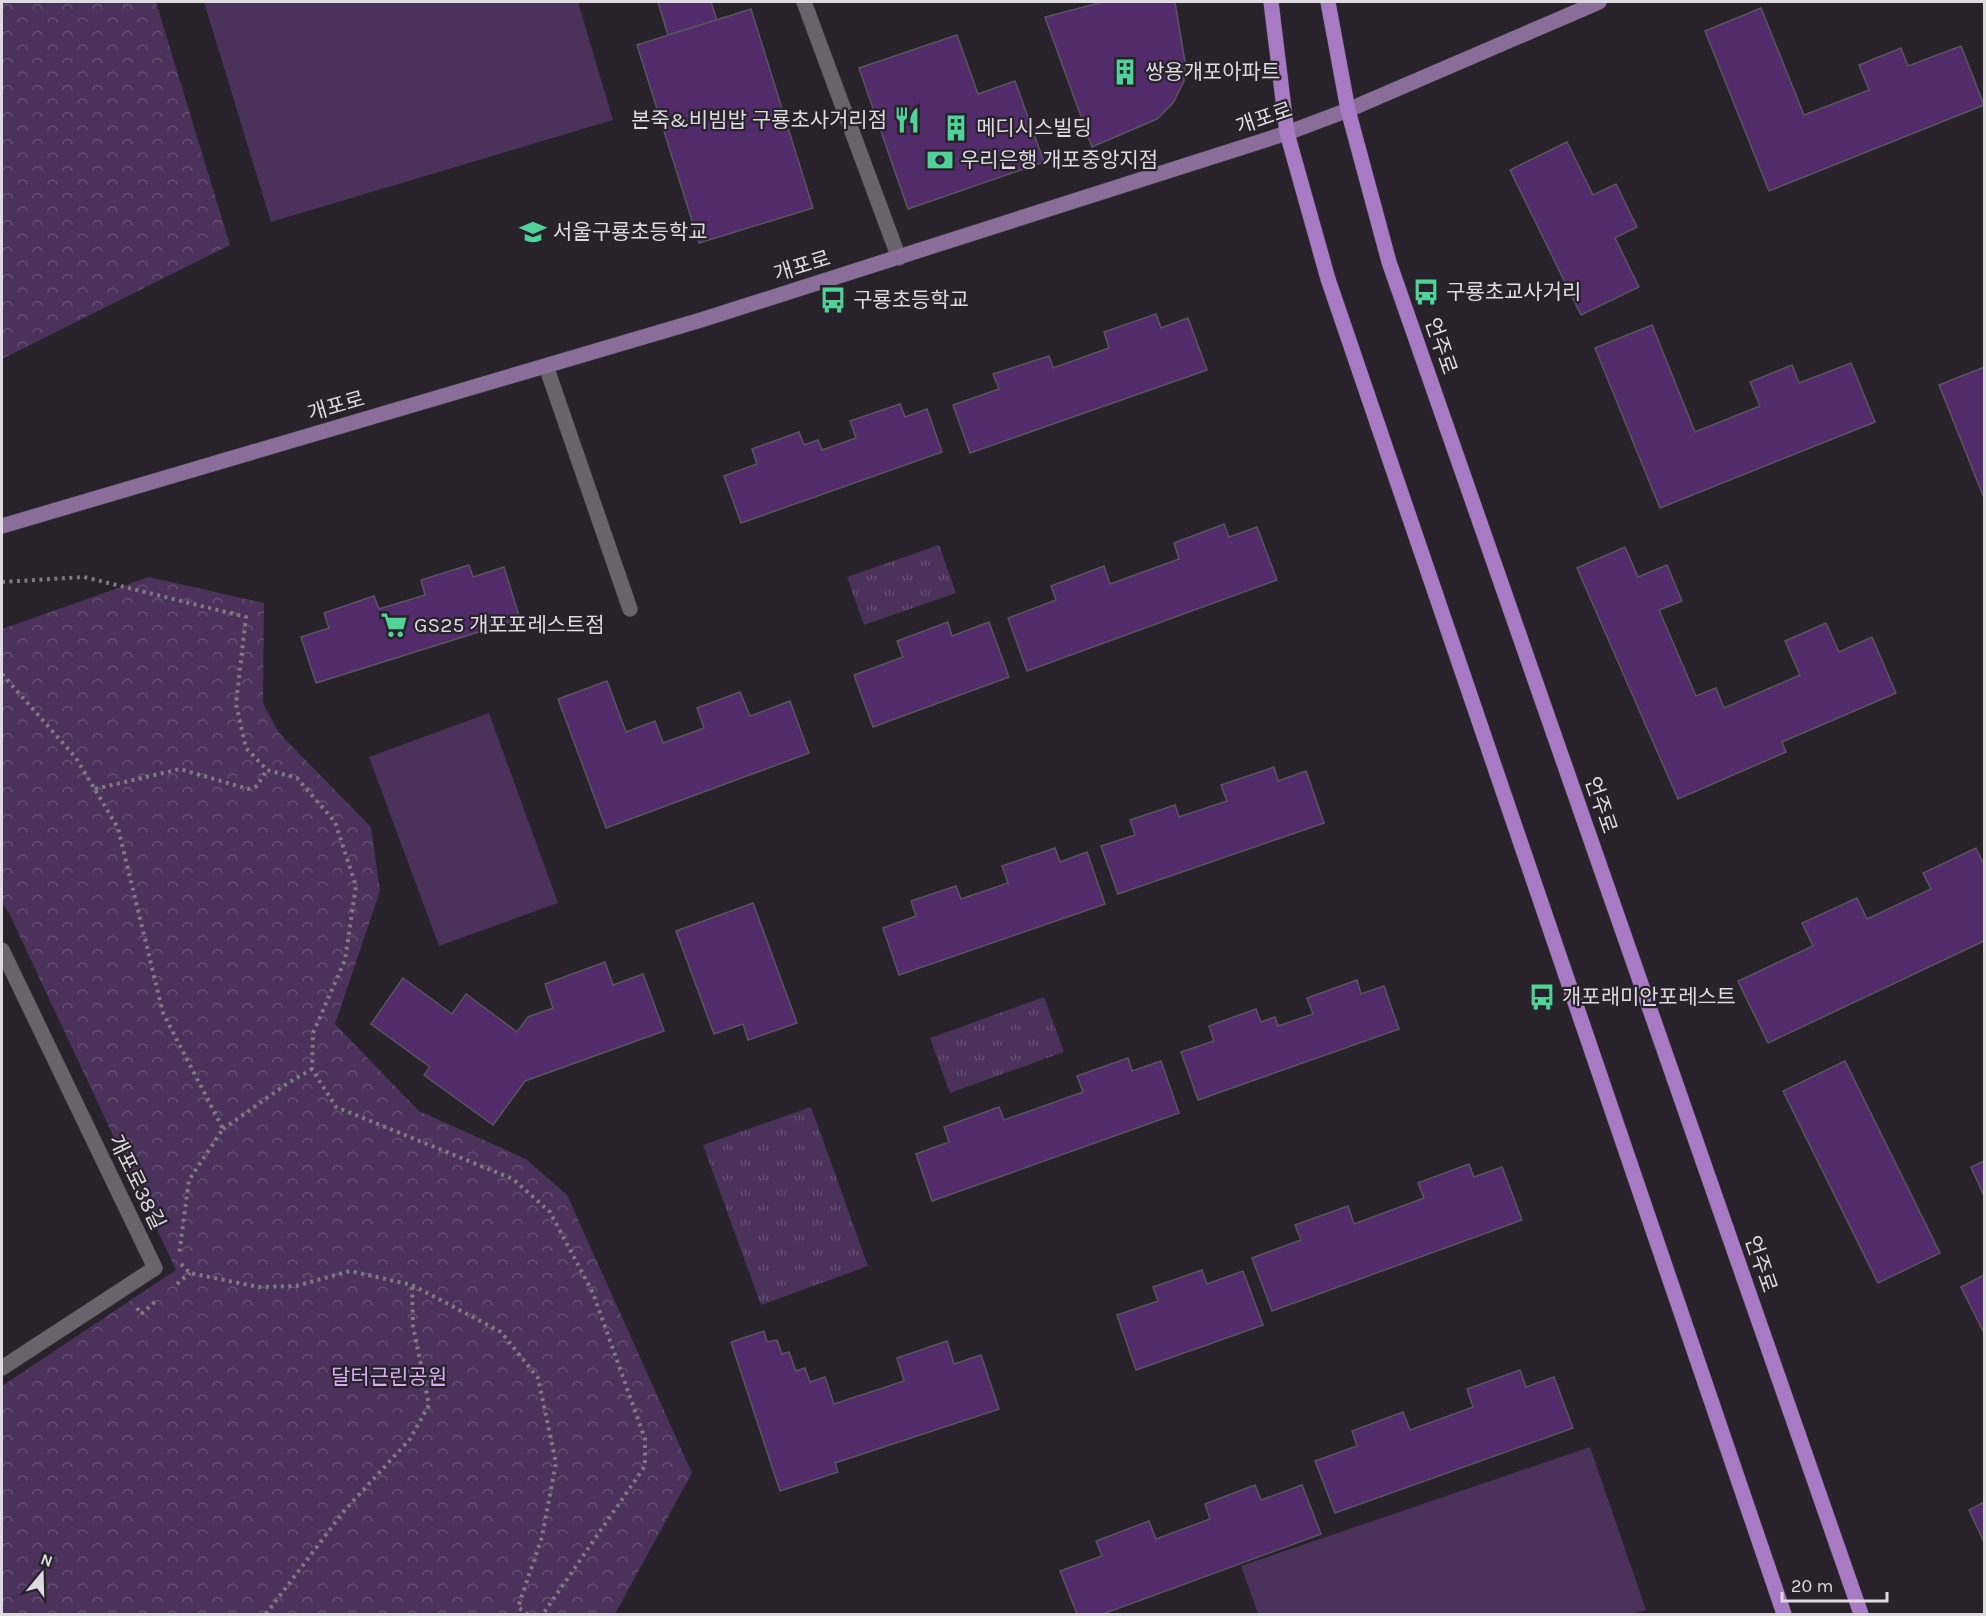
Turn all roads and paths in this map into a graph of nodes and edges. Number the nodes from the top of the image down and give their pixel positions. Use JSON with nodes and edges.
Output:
{"nodes":[{"id":1,"x":804,"y":2,"type":"edge"},
{"id":2,"x":1271,"y":2,"type":"edge"},
{"id":3,"x":1328,"y":2,"type":"edge"},
{"id":4,"x":1599,"y":2,"type":"edge"},
{"id":5,"x":1348,"y":110,"type":"junction"},
{"id":6,"x":1287,"y":133,"type":"junction"},
{"id":7,"x":899,"y":258,"type":"junction"},
{"id":8,"x":546,"y":366,"type":"junction"},
{"id":9,"x":2,"y":526,"type":"edge"},
{"id":10,"x":2,"y":582,"type":"edge"},
{"id":11,"x":630,"y":609,"type":"dead end"},
{"id":12,"x":2,"y":674,"type":"edge"},
{"id":13,"x":267,"y":770,"type":"junction"},
{"id":14,"x":94,"y":789,"type":"junction"},
{"id":15,"x":2,"y":950,"type":"edge"},
{"id":16,"x":312,"y":1069,"type":"junction"},
{"id":17,"x":223,"y":1129,"type":"junction"},
{"id":18,"x":412,"y":1285,"type":"junction"},
{"id":19,"x":2,"y":1368,"type":"edge"},
{"id":20,"x":266,"y":1614,"type":"edge"},
{"id":21,"x":527,"y":1614,"type":"edge"},
{"id":22,"x":543,"y":1614,"type":"edge"},
{"id":23,"x":1784,"y":1614,"type":"edge"},
{"id":24,"x":1861,"y":1614,"type":"edge"}],
"edges":[{"from":1,"to":7,"type":"street"},
{"from":2,"to":6,"type":"main road"},
{"from":3,"to":5,"type":"main road","name":"언주로"},
{"from":4,"to":5,"type":"street","name":"개포로"},
{"from":5,"to":6,"type":"street","name":"개포로"},
{"from":5,"to":24,"type":"main road","name":"언주로"},
{"from":6,"to":7,"type":"street","name":"개포로"},
{"from":6,"to":23,"type":"main road"},
{"from":7,"to":8,"type":"street","name":"개포로"},
{"from":8,"to":9,"type":"street","name":"개포로"},
{"from":8,"to":11,"type":"street"},
{"from":10,"to":13,"type":"path"},
{"from":12,"to":14,"type":"path"},
{"from":13,"to":14,"type":"path"},
{"from":13,"to":16,"type":"path"},
{"from":14,"to":17,"type":"path"},
{"from":15,"to":19,"type":"street","name":"개포로38길"},
{"from":16,"to":17,"type":"path"},
{"from":16,"to":22,"type":"path"},
{"from":17,"to":18,"type":"path"},
{"from":18,"to":20,"type":"path"},
{"from":18,"to":21,"type":"path"}]}
